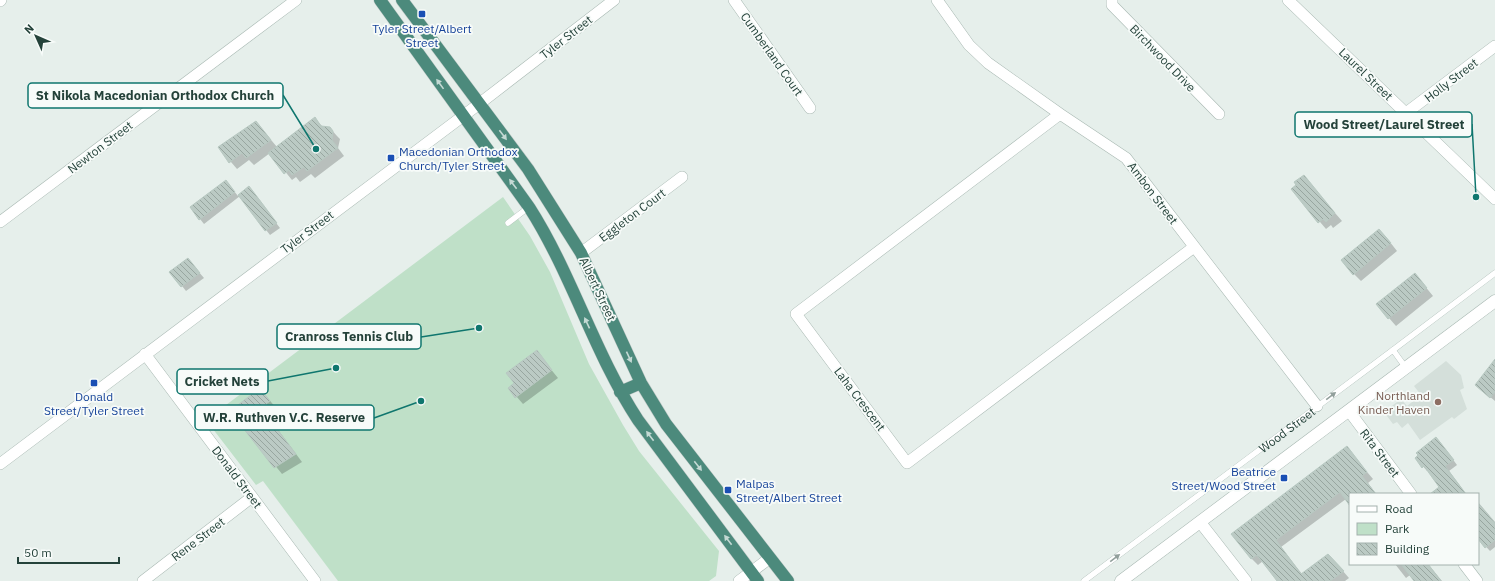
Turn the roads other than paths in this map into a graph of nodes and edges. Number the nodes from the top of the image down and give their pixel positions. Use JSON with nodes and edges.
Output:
{"nodes":[{"id":1,"x":296,"y":0,"type":"edge"},
{"id":2,"x":380,"y":0,"type":"edge"},
{"id":3,"x":402,"y":0,"type":"edge"},
{"id":4,"x":614,"y":0,"type":"edge"},
{"id":5,"x":734,"y":0,"type":"edge"},
{"id":6,"x":937,"y":0,"type":"edge"},
{"id":7,"x":1112,"y":0,"type":"edge"},
{"id":8,"x":1288,"y":0,"type":"edge"},
{"id":9,"x":1495,"y":46,"type":"edge"},
{"id":10,"x":479,"y":104,"type":"junction"},
{"id":11,"x":810,"y":108,"type":"dead end"},
{"id":12,"x":1406,"y":113,"type":"junction"},
{"id":13,"x":1060,"y":114,"type":"junction"},
{"id":14,"x":1219,"y":114,"type":"dead end"},
{"id":15,"x":462,"y":116,"type":"junction"},
{"id":16,"x":682,"y":177,"type":"dead end"},
{"id":17,"x":1495,"y":199,"type":"edge"},
{"id":18,"x":529,"y":207,"type":"junction"},
{"id":19,"x":0,"y":222,"type":"edge"},
{"id":20,"x":508,"y":223,"type":"dead end"},
{"id":21,"x":1194,"y":247,"type":"junction"},
{"id":22,"x":581,"y":253,"type":"junction"},
{"id":23,"x":1495,"y":273,"type":"edge"},
{"id":24,"x":1495,"y":301,"type":"edge"},
{"id":25,"x":1393,"y":350,"type":"junction"},
{"id":26,"x":145,"y":354,"type":"junction"},
{"id":27,"x":1406,"y":368,"type":"junction"},
{"id":28,"x":641,"y":382,"type":"junction"},
{"id":29,"x":620,"y":392,"type":"junction"},
{"id":30,"x":1317,"y":406,"type":"junction"},
{"id":31,"x":1349,"y":411,"type":"junction"},
{"id":32,"x":0,"y":464,"type":"edge"},
{"id":33,"x":1410,"y":493,"type":"edge"},
{"id":34,"x":252,"y":497,"type":"junction"},
{"id":35,"x":1200,"y":522,"type":"junction"},
{"id":36,"x":770,"y":558,"type":"junction"},
{"id":37,"x":1465,"y":565,"type":"edge"},
{"id":38,"x":754,"y":576,"type":"edge"},
{"id":39,"x":143,"y":581,"type":"edge"},
{"id":40,"x":315,"y":581,"type":"edge"},
{"id":41,"x":738,"y":581,"type":"edge"},
{"id":42,"x":788,"y":581,"type":"edge"},
{"id":43,"x":1084,"y":581,"type":"edge"},
{"id":44,"x":1121,"y":581,"type":"edge"},
{"id":45,"x":1246,"y":581,"type":"edge"},
{"id":46,"x":1477,"y":581,"type":"edge"}],
"edges":[{"from":1,"to":19,"type":"street","name":"Newton Street"},
{"from":15,"to":2,"type":"highway","name":"Albert Street","one_way":true},
{"from":3,"to":10,"type":"highway","name":"Albert Street"},
{"from":4,"to":10,"type":"street","name":"Tyler Street"},
{"from":5,"to":11,"type":"street","name":"Cumberland Court"},
{"from":6,"to":13,"type":"street","name":"Ambon Street"},
{"from":7,"to":14,"type":"street","name":"Birchwood Drive"},
{"from":8,"to":12,"type":"street","name":"Laurel Street"},
{"from":9,"to":12,"type":"street","name":"Holly Street"},
{"from":10,"to":15,"type":"street","name":"Tyler Street"},
{"from":10,"to":22,"type":"highway","name":"Albert Street","one_way":true},
{"from":12,"to":17,"type":"street","name":"Laurel Street"},
{"from":13,"to":21,"type":"street","name":"Ambon Street"},
{"from":13,"to":21,"type":"street","name":"Laha Crescent"},
{"from":18,"to":15,"type":"highway","name":"Albert Street","one_way":true},
{"from":15,"to":26,"type":"street","name":"Tyler Street"},
{"from":16,"to":22,"type":"street","name":"Eggleton Court"},
{"from":18,"to":20,"type":"lane"},
{"from":29,"to":18,"type":"highway","name":"Albert Street","one_way":true},
{"from":21,"to":30,"type":"street","name":"Ambon Street"},
{"from":22,"to":28,"type":"highway","name":"Albert Street","one_way":true},
{"from":23,"to":25,"type":"lane","name":"Wood Street"},
{"from":24,"to":27,"type":"street","name":"Wood Street"},
{"from":25,"to":27,"type":"lane"},
{"from":30,"to":25,"type":"lane","name":"Wood Street","one_way":true},
{"from":26,"to":32,"type":"street","name":"Tyler Street"},
{"from":26,"to":34,"type":"street","name":"Donald Street"},
{"from":27,"to":31,"type":"street","name":"Wood Street"},
{"from":28,"to":29,"type":"highway"},
{"from":28,"to":36,"type":"highway","name":"Albert Street","one_way":true},
{"from":38,"to":29,"type":"highway","name":"Albert Street","one_way":true},
{"from":43,"to":30,"type":"lane","name":"Wood Street","one_way":true},
{"from":31,"to":33,"type":"street","name":"Rita Street"},
{"from":31,"to":35,"type":"street","name":"Wood Street"},
{"from":34,"to":39,"type":"street","name":"Rene Street"},
{"from":34,"to":40,"type":"street","name":"Donald Street"},
{"from":35,"to":44,"type":"street","name":"Wood Street"},
{"from":35,"to":45,"type":"street"},
{"from":36,"to":38,"type":"street"},
{"from":36,"to":42,"type":"highway","name":"Albert Street"},
{"from":37,"to":46,"type":"street"},
{"from":38,"to":41,"type":"street"}]}
